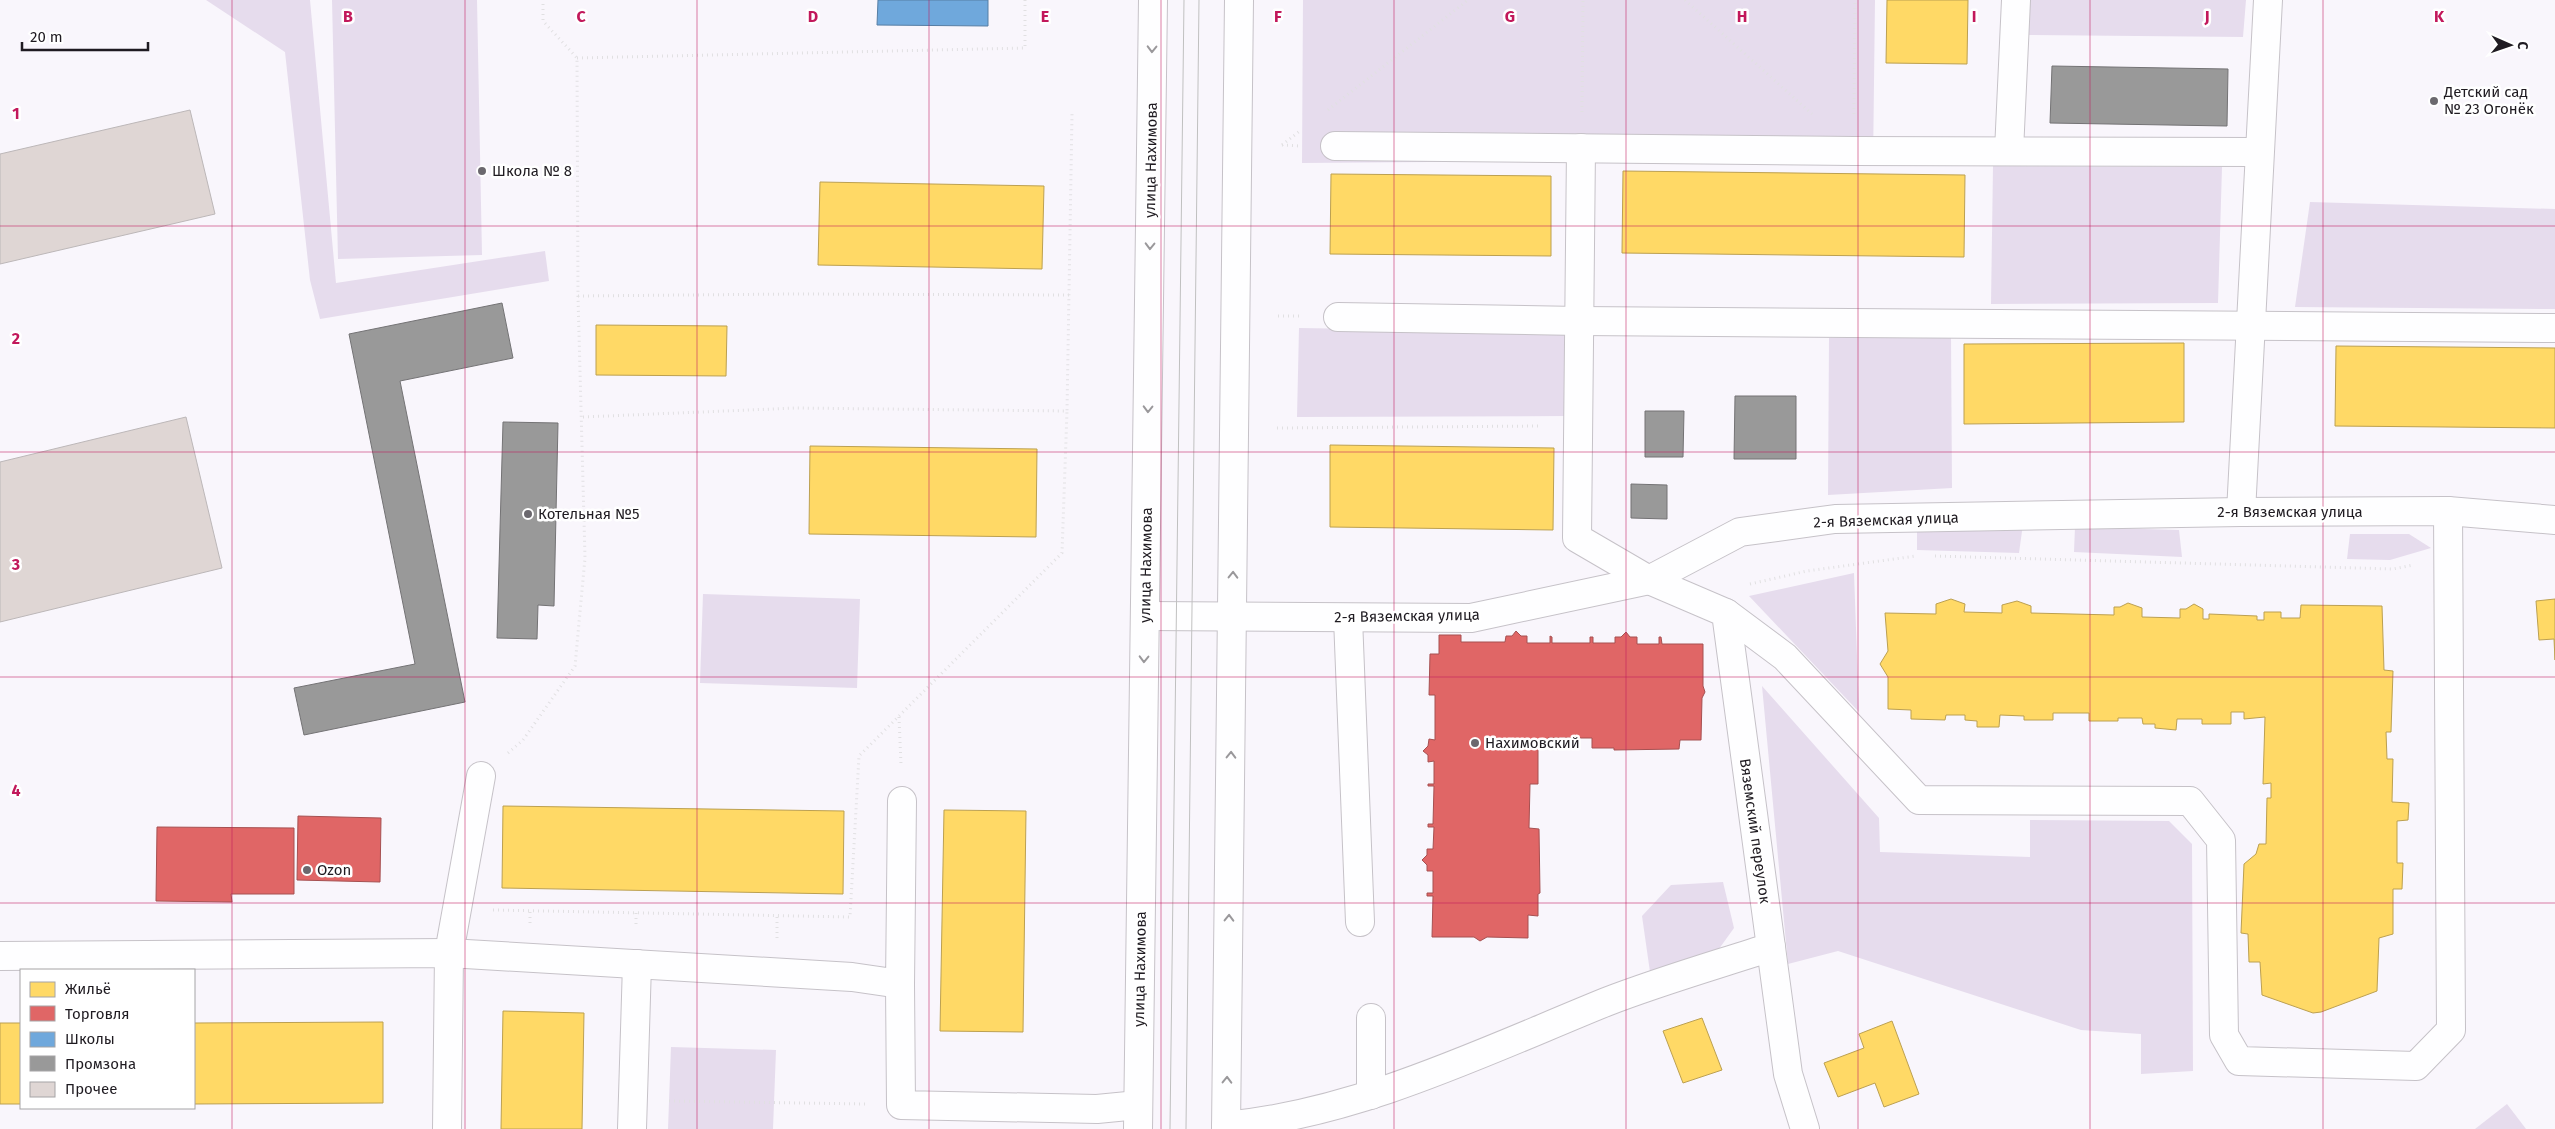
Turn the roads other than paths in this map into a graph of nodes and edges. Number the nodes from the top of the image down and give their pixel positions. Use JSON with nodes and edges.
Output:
{"nodes":[{"id":1,"x":1153,"y":0,"type":"edge"},
{"id":2,"x":1239,"y":0,"type":"edge"},
{"id":3,"x":2016,"y":0,"type":"edge"},
{"id":4,"x":2268,"y":0,"type":"edge"},
{"id":5,"x":1335,"y":146,"type":"dead end"},
{"id":6,"x":1581,"y":148,"type":"junction"},
{"id":7,"x":2009,"y":151,"type":"junction"},
{"id":8,"x":2258,"y":152,"type":"junction"},
{"id":9,"x":1338,"y":317,"type":"dead end"},
{"id":10,"x":1579,"y":321,"type":"junction"},
{"id":11,"x":2249,"y":325,"type":"junction"},
{"id":12,"x":2555,"y":328,"type":"edge"},
{"id":13,"x":2448,"y":511,"type":"junction"},
{"id":14,"x":2240,"y":512,"type":"junction"},
{"id":15,"x":2555,"y":520,"type":"edge"},
{"id":16,"x":1649,"y":580,"type":"junction"},
{"id":17,"x":1726,"y":613,"type":"junction"},
{"id":18,"x":1145,"y":616,"type":"junction"},
{"id":19,"x":1232,"y":616,"type":"junction"},
{"id":20,"x":1348,"y":618,"type":"junction"},
{"id":21,"x":481,"y":776,"type":"road end"},
{"id":22,"x":902,"y":801,"type":"road end"},
{"id":23,"x":1360,"y":922,"type":"dead end"},
{"id":24,"x":1771,"y":947,"type":"junction"},
{"id":25,"x":449,"y":953,"type":"junction"},
{"id":26,"x":0,"y":956,"type":"edge"},
{"id":27,"x":637,"y":964,"type":"junction"},
{"id":28,"x":900,"y":984,"type":"junction"},
{"id":29,"x":1371,"y":1018,"type":"dead end"},
{"id":30,"x":1371,"y":1095,"type":"junction"},
{"id":31,"x":1138,"y":1117,"type":"edge"},
{"id":32,"x":1226,"y":1128,"type":"edge"},
{"id":33,"x":447,"y":1129,"type":"edge"},
{"id":34,"x":632,"y":1129,"type":"edge"},
{"id":35,"x":1805,"y":1129,"type":"edge"}],
"edges":[{"from":1,"to":18,"type":"main road","name":"улица Нахимова","one_way":true},
{"from":19,"to":2,"type":"main road","one_way":true},
{"from":3,"to":7,"type":"main road"},
{"from":4,"to":8,"type":"main road"},
{"from":5,"to":6,"type":"main road"},
{"from":6,"to":7,"type":"main road"},
{"from":6,"to":10,"type":"main road"},
{"from":7,"to":8,"type":"main road"},
{"from":8,"to":11,"type":"main road"},
{"from":9,"to":10,"type":"main road"},
{"from":10,"to":11,"type":"main road"},
{"from":10,"to":16,"type":"main road"},
{"from":11,"to":12,"type":"main road"},
{"from":11,"to":14,"type":"main road"},
{"from":13,"to":14,"type":"main road","name":"2-я Вяземская улица"},
{"from":13,"to":15,"type":"main road","name":"2-я Вяземская улица"},
{"from":13,"to":17,"type":"main road"},
{"from":14,"to":16,"type":"main road","name":"2-я Вяземская улица"},
{"from":16,"to":17,"type":"main road"},
{"from":16,"to":20,"type":"main road","name":"2-я Вяземская улица"},
{"from":17,"to":24,"type":"main road","name":"Вяземский переулок"},
{"from":18,"to":19,"type":"main road","name":"2-я Вяземская улица"},
{"from":18,"to":31,"type":"main road","name":"улица Нахимова","one_way":true},
{"from":19,"to":20,"type":"main road","name":"2-я Вяземская улица"},
{"from":32,"to":19,"type":"main road","one_way":true},
{"from":20,"to":23,"type":"main road"},
{"from":21,"to":25,"type":"main road"},
{"from":22,"to":28,"type":"main road"},
{"from":24,"to":30,"type":"main road"},
{"from":24,"to":35,"type":"main road","name":"Вяземский переулок"},
{"from":25,"to":26,"type":"main road"},
{"from":25,"to":27,"type":"main road"},
{"from":25,"to":33,"type":"main road"},
{"from":27,"to":28,"type":"main road"},
{"from":27,"to":34,"type":"main road"},
{"from":28,"to":31,"type":"main road"},
{"from":29,"to":30,"type":"main road"},
{"from":30,"to":32,"type":"main road"}]}
